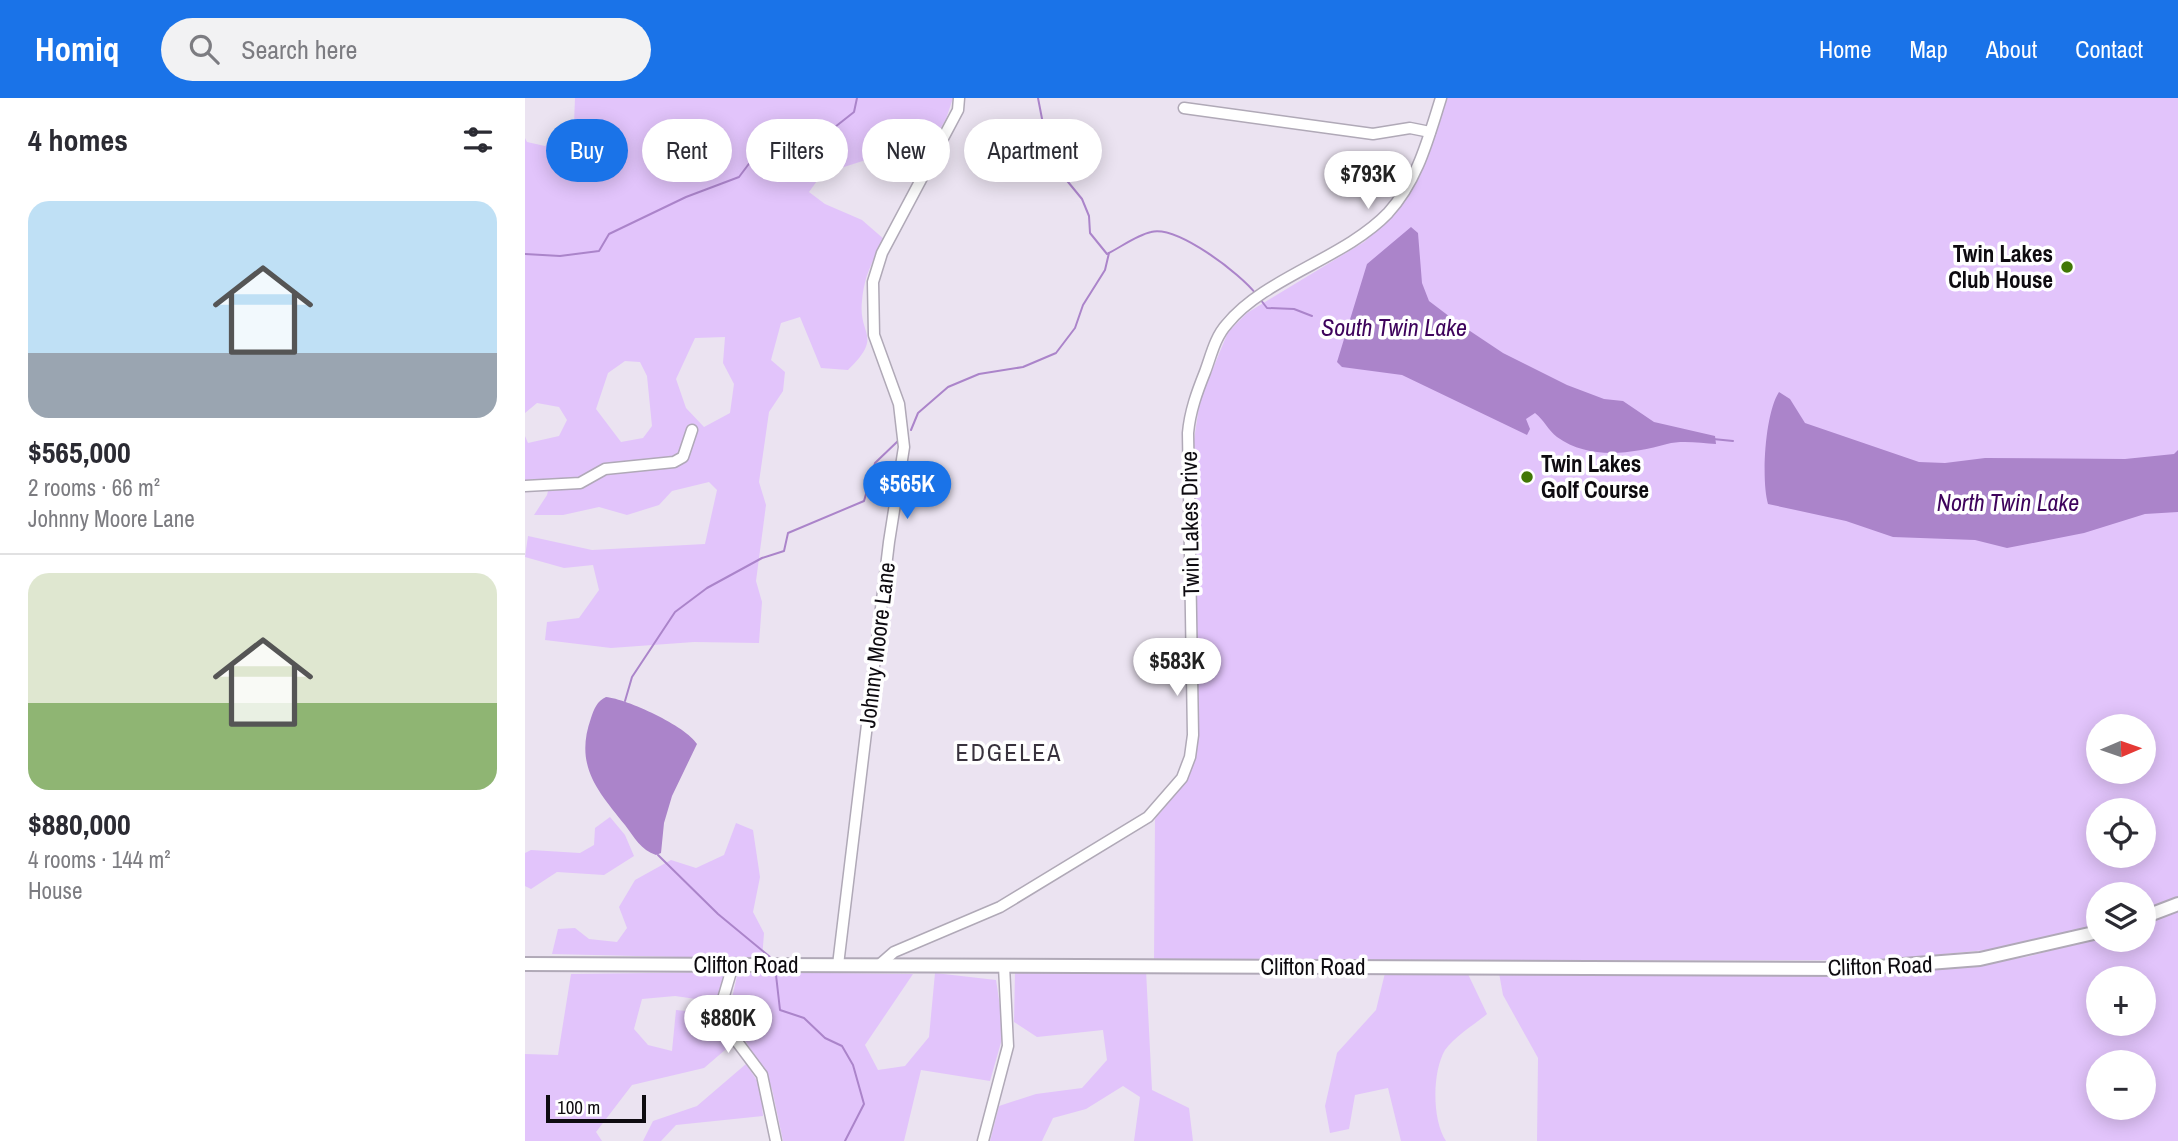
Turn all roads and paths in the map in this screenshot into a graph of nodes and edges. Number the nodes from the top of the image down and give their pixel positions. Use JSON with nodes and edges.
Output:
{"nodes":[{"id":1,"x":959,"y":98,"type":"edge"},
{"id":2,"x":1441,"y":98,"type":"edge"},
{"id":3,"x":1184,"y":108,"type":"dead end"},
{"id":4,"x":1430,"y":132,"type":"junction"},
{"id":5,"x":692,"y":430,"type":"dead end"},
{"id":6,"x":525,"y":486,"type":"edge"},
{"id":7,"x":2178,"y":904,"type":"edge"},
{"id":8,"x":2156,"y":912,"type":"edge"},
{"id":9,"x":2086,"y":935,"type":"edge"},
{"id":10,"x":525,"y":964,"type":"edge"},
{"id":11,"x":733,"y":965,"type":"junction"},
{"id":12,"x":838,"y":965,"type":"junction"},
{"id":13,"x":878,"y":966,"type":"junction"},
{"id":14,"x":1004,"y":966,"type":"junction"},
{"id":15,"x":776,"y":1141,"type":"edge"},
{"id":16,"x":983,"y":1141,"type":"edge"}],
"edges":[{"from":1,"to":12,"type":"street","name":"Johnny Moore Lane"},
{"from":2,"to":4,"type":"street","name":"Twin Lakes Drive"},
{"from":3,"to":4,"type":"street"},
{"from":4,"to":13,"type":"street","name":"Twin Lakes Drive"},
{"from":5,"to":6,"type":"street"},
{"from":7,"to":8,"type":"main road"},
{"from":9,"to":14,"type":"main road","name":"Clifton Road"},
{"from":10,"to":11,"type":"main road","name":"Clifton Road"},
{"from":11,"to":12,"type":"main road","name":"Clifton Road"},
{"from":11,"to":15,"type":"street"},
{"from":12,"to":13,"type":"main road","name":"Clifton Road"},
{"from":13,"to":14,"type":"main road","name":"Clifton Road"},
{"from":14,"to":16,"type":"street"}]}
